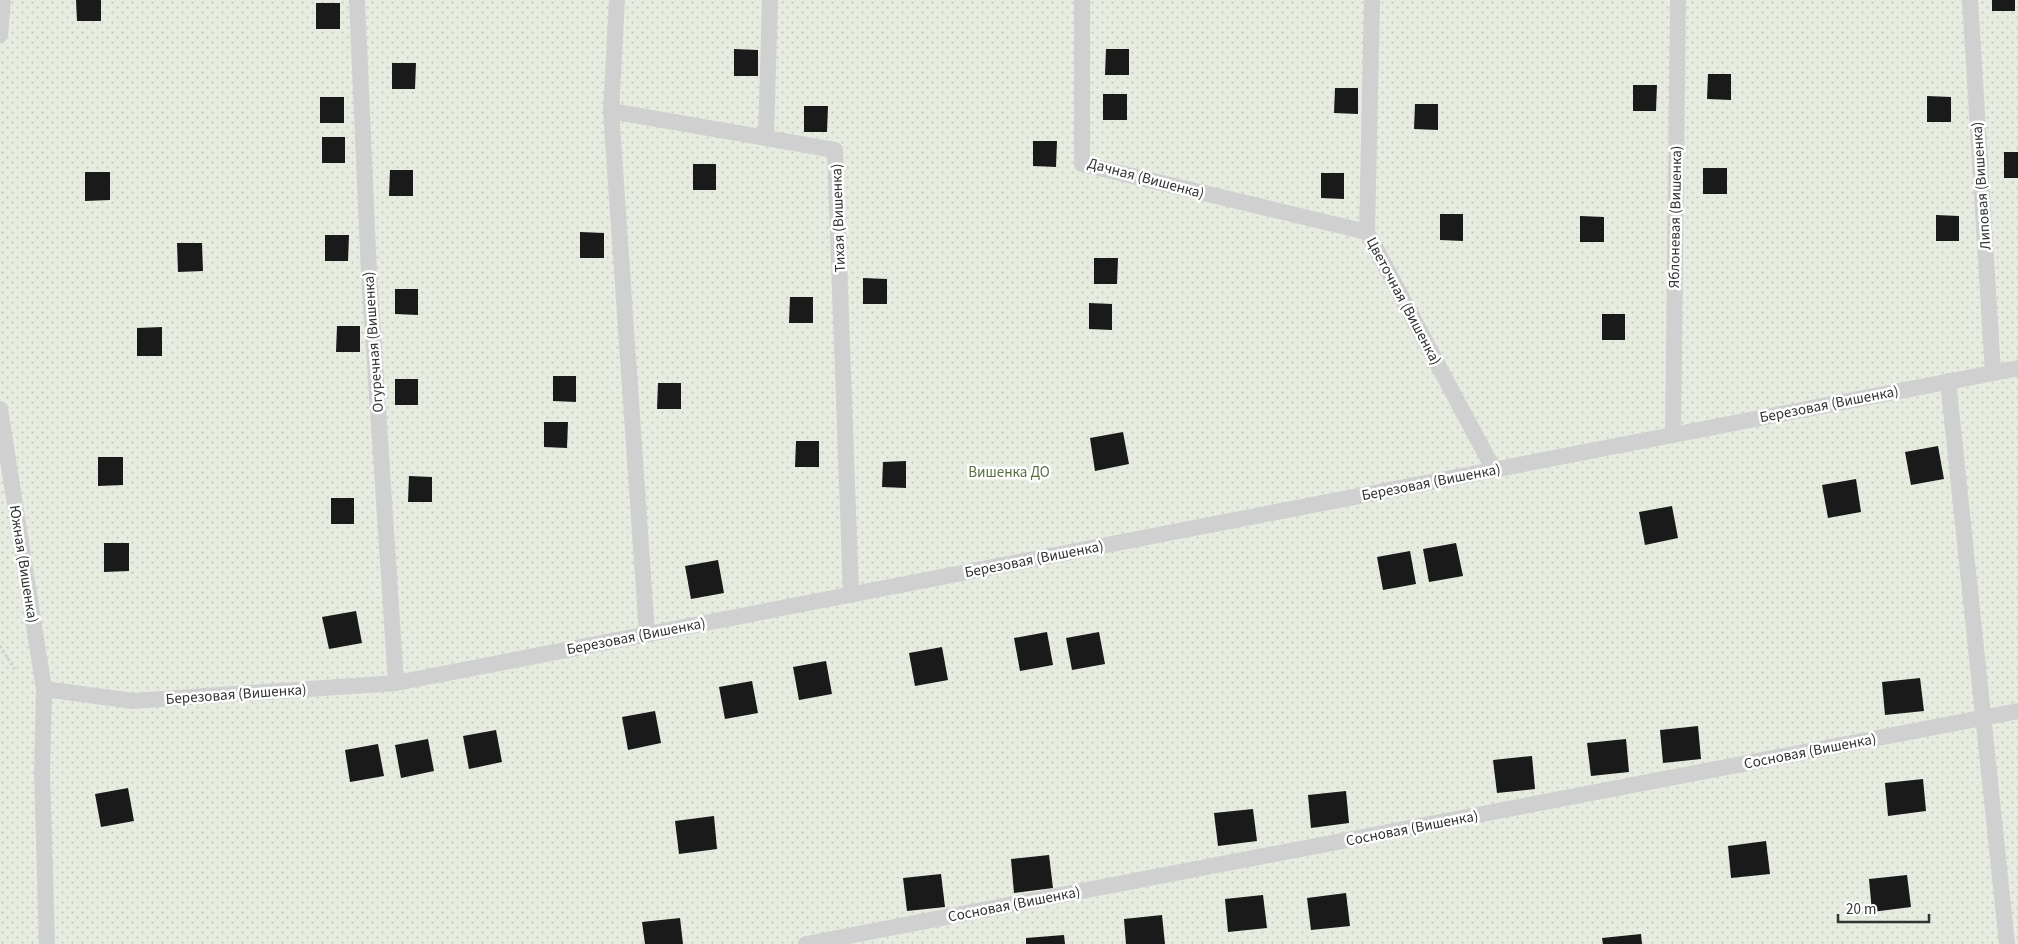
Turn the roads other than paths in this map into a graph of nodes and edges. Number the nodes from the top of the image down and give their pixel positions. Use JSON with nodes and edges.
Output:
{"nodes":[{"id":1,"x":3,"y":0,"type":"edge"},
{"id":2,"x":357,"y":0,"type":"edge"},
{"id":3,"x":616,"y":0,"type":"edge"},
{"id":4,"x":770,"y":0,"type":"edge"},
{"id":5,"x":1082,"y":0,"type":"edge"},
{"id":6,"x":1372,"y":0,"type":"edge"},
{"id":7,"x":1678,"y":0,"type":"edge"},
{"id":8,"x":1970,"y":0,"type":"edge"},
{"id":9,"x":0,"y":35,"type":"edge"},
{"id":10,"x":611,"y":111,"type":"junction"},
{"id":11,"x":766,"y":137,"type":"junction"},
{"id":12,"x":1368,"y":232,"type":"junction"},
{"id":13,"x":2018,"y":368,"type":"edge"},
{"id":14,"x":1993,"y":373,"type":"junction"},
{"id":15,"x":1948,"y":381,"type":"junction"},
{"id":16,"x":0,"y":410,"type":"edge"},
{"id":17,"x":1673,"y":435,"type":"junction"},
{"id":18,"x":1494,"y":470,"type":"junction"},
{"id":19,"x":851,"y":595,"type":"junction"},
{"id":20,"x":647,"y":634,"type":"junction"},
{"id":21,"x":396,"y":683,"type":"junction"},
{"id":22,"x":44,"y":689,"type":"junction"},
{"id":23,"x":2018,"y":711,"type":"edge"},
{"id":24,"x":1984,"y":718,"type":"junction"},
{"id":25,"x":47,"y":944,"type":"edge"},
{"id":26,"x":806,"y":944,"type":"edge"},
{"id":27,"x":2007,"y":944,"type":"edge"}],
"edges":[{"from":1,"to":9,"type":"lane"},
{"from":2,"to":21,"type":"lane","name":"Огуречная (Вишенка)"},
{"from":3,"to":10,"type":"lane"},
{"from":4,"to":11,"type":"lane"},
{"from":5,"to":12,"type":"lane","name":"Дачная (Вишенка)"},
{"from":6,"to":12,"type":"lane","name":"Цветочная (Вишенка)"},
{"from":7,"to":17,"type":"lane","name":"Яблоневая (Вишенка)"},
{"from":8,"to":14,"type":"lane","name":"Липовая (Вишенка)"},
{"from":10,"to":11,"type":"lane","name":"Тихая (Вишенка)"},
{"from":10,"to":20,"type":"lane"},
{"from":11,"to":19,"type":"lane","name":"Тихая (Вишенка)"},
{"from":12,"to":18,"type":"lane","name":"Цветочная (Вишенка)"},
{"from":13,"to":14,"type":"lane","name":"Березовая (Вишенка)"},
{"from":14,"to":15,"type":"lane","name":"Березовая (Вишенка)"},
{"from":15,"to":17,"type":"lane","name":"Березовая (Вишенка)"},
{"from":15,"to":24,"type":"lane"},
{"from":16,"to":22,"type":"lane","name":"Южная (Вишенка)"},
{"from":17,"to":18,"type":"lane","name":"Березовая (Вишенка)"},
{"from":18,"to":19,"type":"lane","name":"Березовая (Вишенка)"},
{"from":19,"to":20,"type":"lane","name":"Березовая (Вишенка)"},
{"from":20,"to":21,"type":"lane","name":"Березовая (Вишенка)"},
{"from":21,"to":22,"type":"lane","name":"Березовая (Вишенка)"},
{"from":22,"to":25,"type":"lane","name":"Южная (Вишенка)"},
{"from":23,"to":24,"type":"lane","name":"Сосновая (Вишенка)"},
{"from":24,"to":26,"type":"lane","name":"Сосновая (Вишенка)"},
{"from":24,"to":27,"type":"lane"}]}
